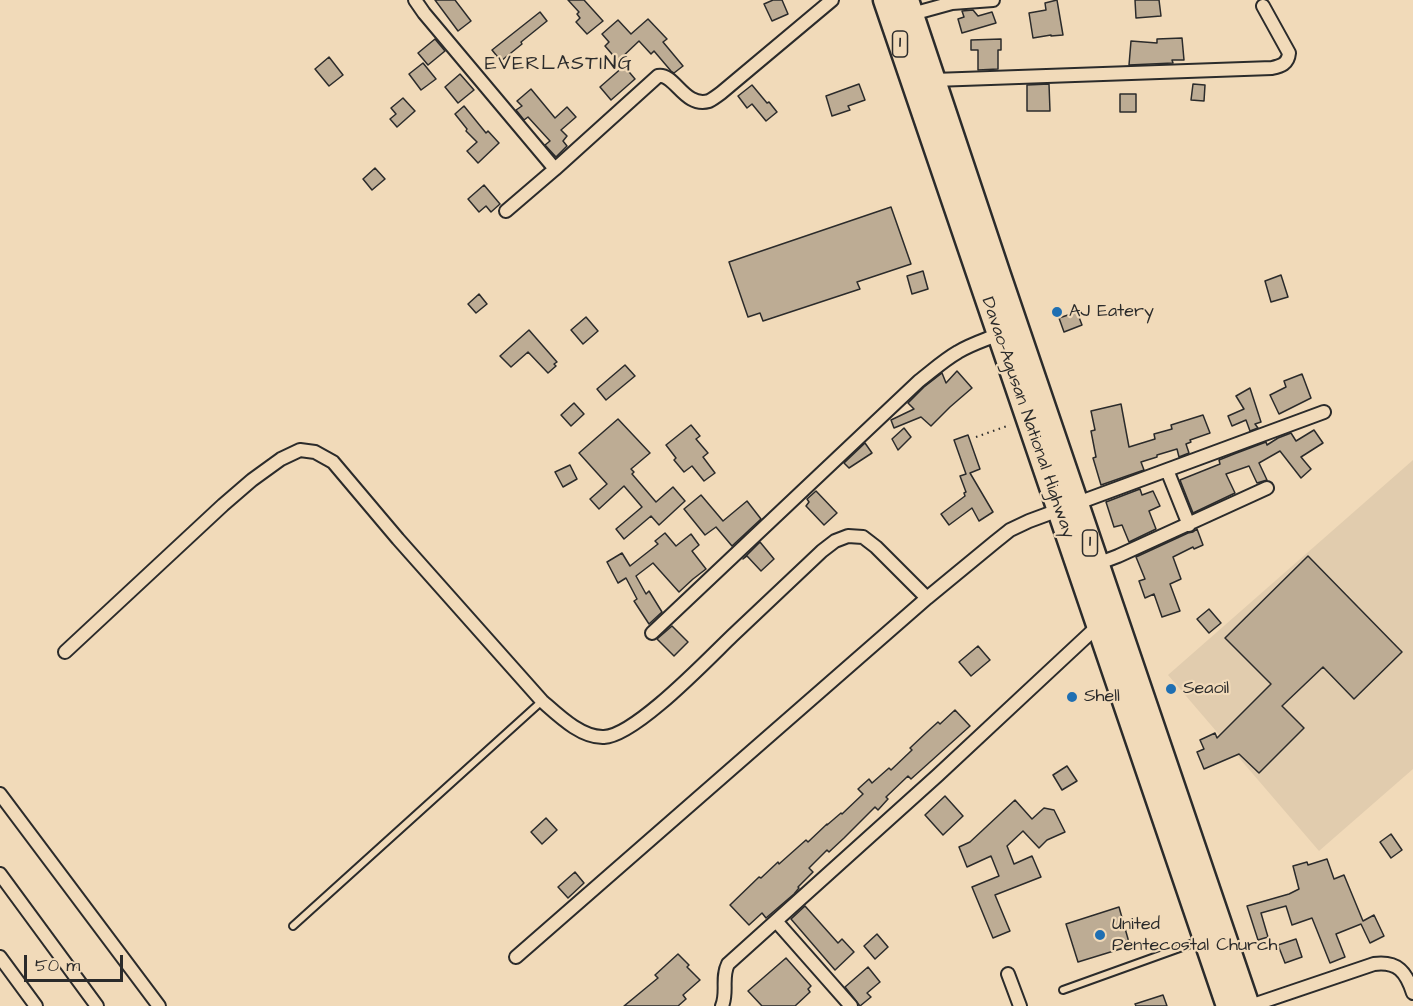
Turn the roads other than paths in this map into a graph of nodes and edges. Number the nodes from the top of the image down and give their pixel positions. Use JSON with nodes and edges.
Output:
{"nodes":[{"id":1,"x":415,"y":0,"type":"edge"},
{"id":2,"x":832,"y":0,"type":"edge"},
{"id":3,"x":885,"y":0,"type":"edge"},
{"id":4,"x":993,"y":0,"type":"edge"},
{"id":5,"x":1263,"y":6,"type":"dead end"},
{"id":6,"x":909,"y":7,"type":"edge"},
{"id":7,"x":934,"y":80,"type":"junction"},
{"id":8,"x":555,"y":169,"type":"junction"},
{"id":9,"x":506,"y":211,"type":"dead end"},
{"id":10,"x":990,"y":278,"type":"junction"},
{"id":11,"x":999,"y":334,"type":"junction"},
{"id":12,"x":1324,"y":412,"type":"dead end"},
{"id":13,"x":1167,"y":470,"type":"junction"},
{"id":14,"x":1267,"y":488,"type":"dead end"},
{"id":15,"x":1068,"y":506,"type":"junction"},
{"id":16,"x":1189,"y":525,"type":"junction"},
{"id":17,"x":1097,"y":564,"type":"junction"},
{"id":18,"x":927,"y":598,"type":"junction"},
{"id":19,"x":1107,"y":622,"type":"junction"},
{"id":20,"x":652,"y":633,"type":"dead end"},
{"id":21,"x":64,"y":652,"type":"dead end"},
{"id":22,"x":542,"y":701,"type":"junction"},
{"id":23,"x":0,"y":794,"type":"edge"},
{"id":24,"x":0,"y":874,"type":"edge"},
{"id":25,"x":776,"y":921,"type":"junction"},
{"id":26,"x":293,"y":926,"type":"dead end"},
{"id":27,"x":1205,"y":939,"type":"junction"},
{"id":28,"x":0,"y":957,"type":"edge"},
{"id":29,"x":516,"y":957,"type":"dead end"},
{"id":30,"x":1008,"y":974,"type":"dead end"},
{"id":31,"x":1410,"y":978,"type":"edge"},
{"id":32,"x":1063,"y":990,"type":"dead end"},
{"id":33,"x":1413,"y":993,"type":"edge"},
{"id":34,"x":1233,"y":1005,"type":"edge"},
{"id":35,"x":36,"y":1006,"type":"edge"},
{"id":36,"x":97,"y":1006,"type":"edge"},
{"id":37,"x":159,"y":1006,"type":"edge"},
{"id":38,"x":722,"y":1006,"type":"edge"},
{"id":39,"x":850,"y":1006,"type":"edge"},
{"id":40,"x":1020,"y":1006,"type":"edge"}],
"edges":[{"from":1,"to":8,"type":"street"},
{"from":2,"to":8,"type":"street"},
{"from":3,"to":10,"type":"highway","name":"Davao-Agusan National Highway","number":"1"},
{"from":4,"to":6,"type":"street"},
{"from":5,"to":7,"type":"street"},
{"from":6,"to":7,"type":"highway","name":"Davao-Agusan National Highway","number":"1"},
{"from":7,"to":10,"type":"highway","name":"Davao-Agusan National Highway","number":"1"},
{"from":8,"to":9,"type":"street"},
{"from":10,"to":11,"type":"highway","name":"Davao-Agusan National Highway","number":"1"},
{"from":10,"to":15,"type":"highway","name":"Davao-Agusan National Highway","number":"1"},
{"from":11,"to":15,"type":"highway","name":"Davao-Agusan National Highway","number":"1"},
{"from":11,"to":20,"type":"street"},
{"from":12,"to":13,"type":"street"},
{"from":13,"to":15,"type":"street"},
{"from":13,"to":16,"type":"street"},
{"from":14,"to":16,"type":"street"},
{"from":15,"to":17,"type":"highway","name":"Davao-Agusan National Highway","number":"1"},
{"from":15,"to":18,"type":"street"},
{"from":15,"to":19,"type":"highway","name":"Davao-Agusan National Highway","number":"1"},
{"from":16,"to":17,"type":"street"},
{"from":17,"to":19,"type":"highway","name":"Davao-Agusan National Highway","number":"1"},
{"from":18,"to":22,"type":"street"},
{"from":18,"to":29,"type":"street"},
{"from":19,"to":25,"type":"street"},
{"from":19,"to":27,"type":"highway","name":"Davao-Agusan National Highway","number":"1"},
{"from":19,"to":34,"type":"highway","name":"Davao-Agusan National Highway","number":"1"},
{"from":21,"to":22,"type":"street"},
{"from":22,"to":26,"type":"lane"},
{"from":23,"to":37,"type":"street"},
{"from":24,"to":36,"type":"street"},
{"from":25,"to":38,"type":"street"},
{"from":25,"to":39,"type":"street"},
{"from":27,"to":32,"type":"lane"},
{"from":27,"to":34,"type":"highway","name":"Davao-Agusan National Highway","number":"1"},
{"from":28,"to":35,"type":"street"},
{"from":30,"to":40,"type":"street"},
{"from":31,"to":33,"type":"street"},
{"from":31,"to":34,"type":"street"}]}
